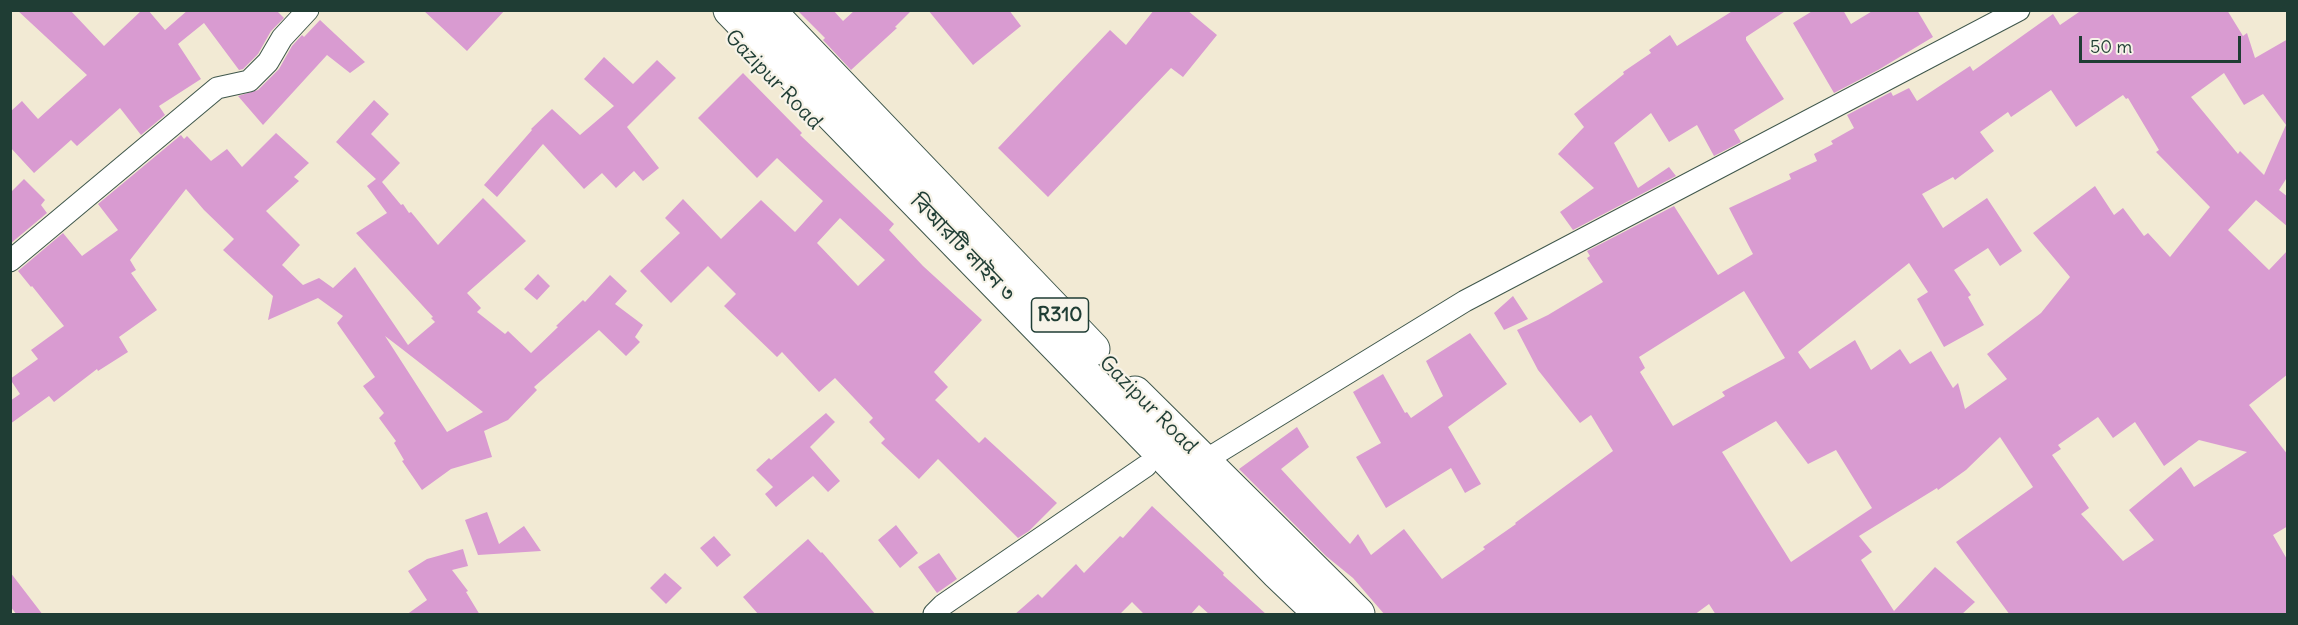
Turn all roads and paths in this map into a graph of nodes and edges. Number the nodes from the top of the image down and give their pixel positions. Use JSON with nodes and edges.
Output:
{"nodes":[{"id":1,"x":308,"y":10,"type":"edge"},
{"id":2,"x":704,"y":10,"type":"edge"},
{"id":3,"x":730,"y":10,"type":"edge"},
{"id":4,"x":768,"y":10,"type":"edge"},
{"id":5,"x":2019,"y":10,"type":"edge"},
{"id":6,"x":10,"y":261,"type":"edge"},
{"id":7,"x":1204,"y":461,"type":"junction"},
{"id":8,"x":1146,"y":466,"type":"junction"},
{"id":9,"x":934,"y":615,"type":"edge"},
{"id":10,"x":1293,"y":615,"type":"edge"},
{"id":11,"x":1321,"y":615,"type":"edge"},
{"id":12,"x":1358,"y":615,"type":"edge"}],
"edges":[{"from":1,"to":6,"type":"street"},
{"from":2,"to":8,"type":"main road","name":"Gazipur Road","number":"R310"},
{"from":3,"to":11,"type":"main road","name":"বিআরটি লাইন ৩"},
{"from":4,"to":7,"type":"main road","name":"Gazipur Road","number":"R310"},
{"from":5,"to":7,"type":"street"},
{"from":7,"to":12,"type":"main road","name":"Gazipur Road","number":"R310"},
{"from":8,"to":9,"type":"street"},
{"from":8,"to":10,"type":"main road","name":"Gazipur Road","number":"R310"}]}
